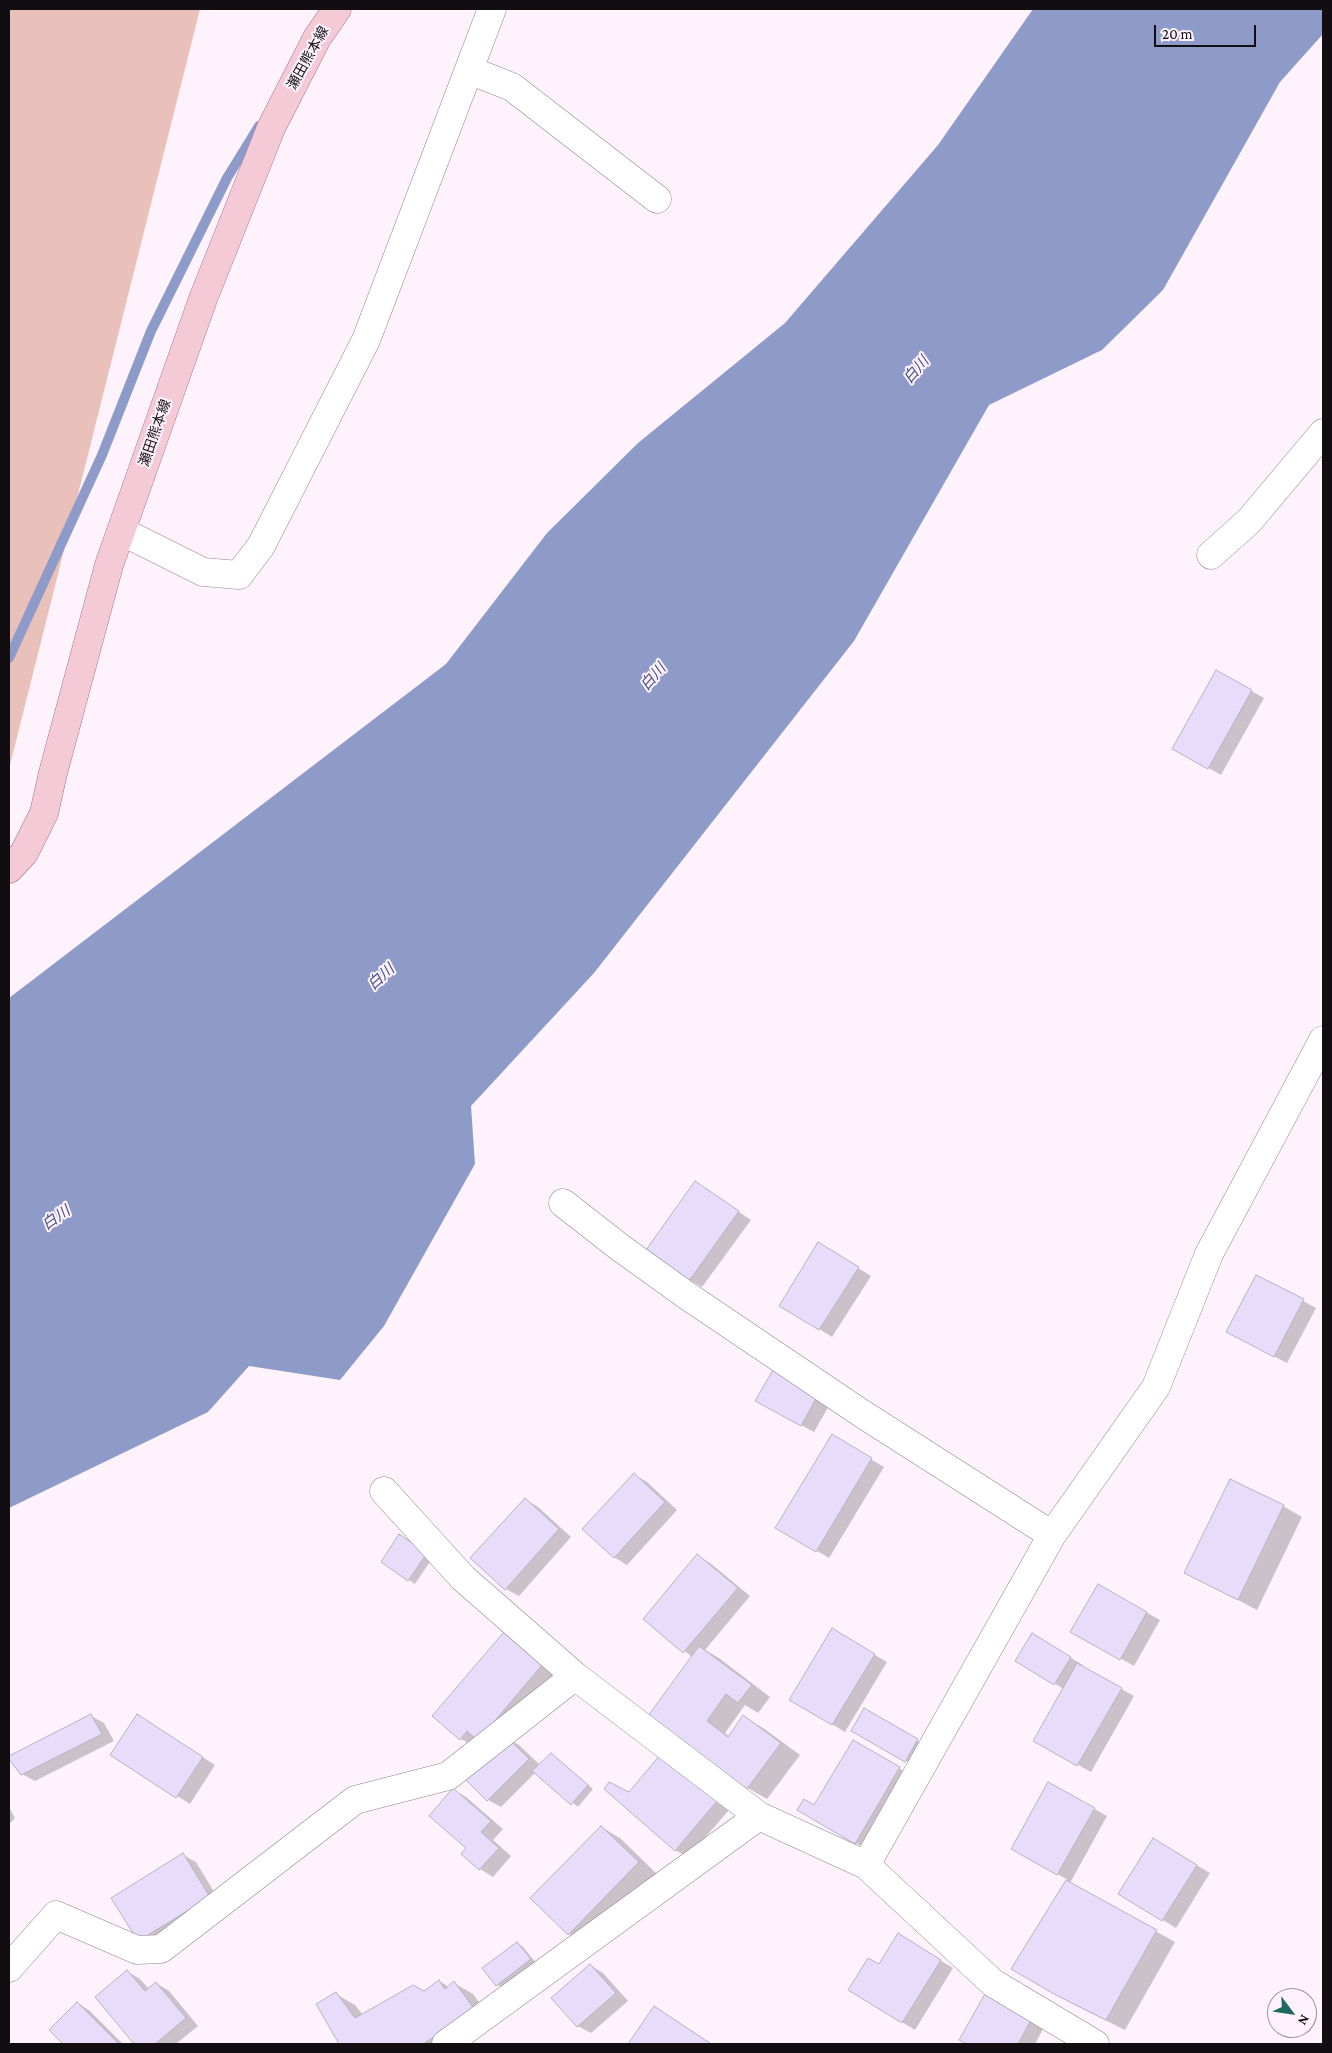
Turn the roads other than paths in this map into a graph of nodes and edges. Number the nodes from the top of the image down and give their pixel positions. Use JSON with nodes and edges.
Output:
{"nodes":[{"id":1,"x":337,"y":9,"type":"edge"},
{"id":2,"x":492,"y":9,"type":"edge"},
{"id":3,"x":469,"y":70,"type":"junction"},
{"id":4,"x":657,"y":199,"type":"dead end"},
{"id":5,"x":1323,"y":433,"type":"edge"},
{"id":6,"x":121,"y":531,"type":"junction"},
{"id":7,"x":1210,"y":555,"type":"dead end"},
{"id":8,"x":9,"y":868,"type":"edge"},
{"id":9,"x":1323,"y":1040,"type":"edge"},
{"id":10,"x":564,"y":1202,"type":"dead end"},
{"id":11,"x":384,"y":1491,"type":"dead end"},
{"id":12,"x":1052,"y":1534,"type":"junction"},
{"id":13,"x":575,"y":1676,"type":"junction"},
{"id":14,"x":759,"y":1816,"type":"junction"},
{"id":15,"x":866,"y":1865,"type":"junction"},
{"id":16,"x":9,"y":1968,"type":"edge"},
{"id":17,"x":446,"y":2044,"type":"edge"},
{"id":18,"x":1095,"y":2044,"type":"edge"}],
"edges":[{"from":1,"to":6,"type":"main road","name":"瀬田熊本線"},
{"from":2,"to":3,"type":"street"},
{"from":3,"to":4,"type":"street"},
{"from":3,"to":6,"type":"street"},
{"from":5,"to":7,"type":"street"},
{"from":6,"to":8,"type":"main road","name":"瀬田熊本線"},
{"from":9,"to":12,"type":"street"},
{"from":10,"to":12,"type":"street"},
{"from":11,"to":13,"type":"street"},
{"from":12,"to":15,"type":"street"},
{"from":13,"to":14,"type":"street"},
{"from":13,"to":16,"type":"street"},
{"from":14,"to":15,"type":"street"},
{"from":14,"to":17,"type":"street"},
{"from":15,"to":18,"type":"street"}]}
